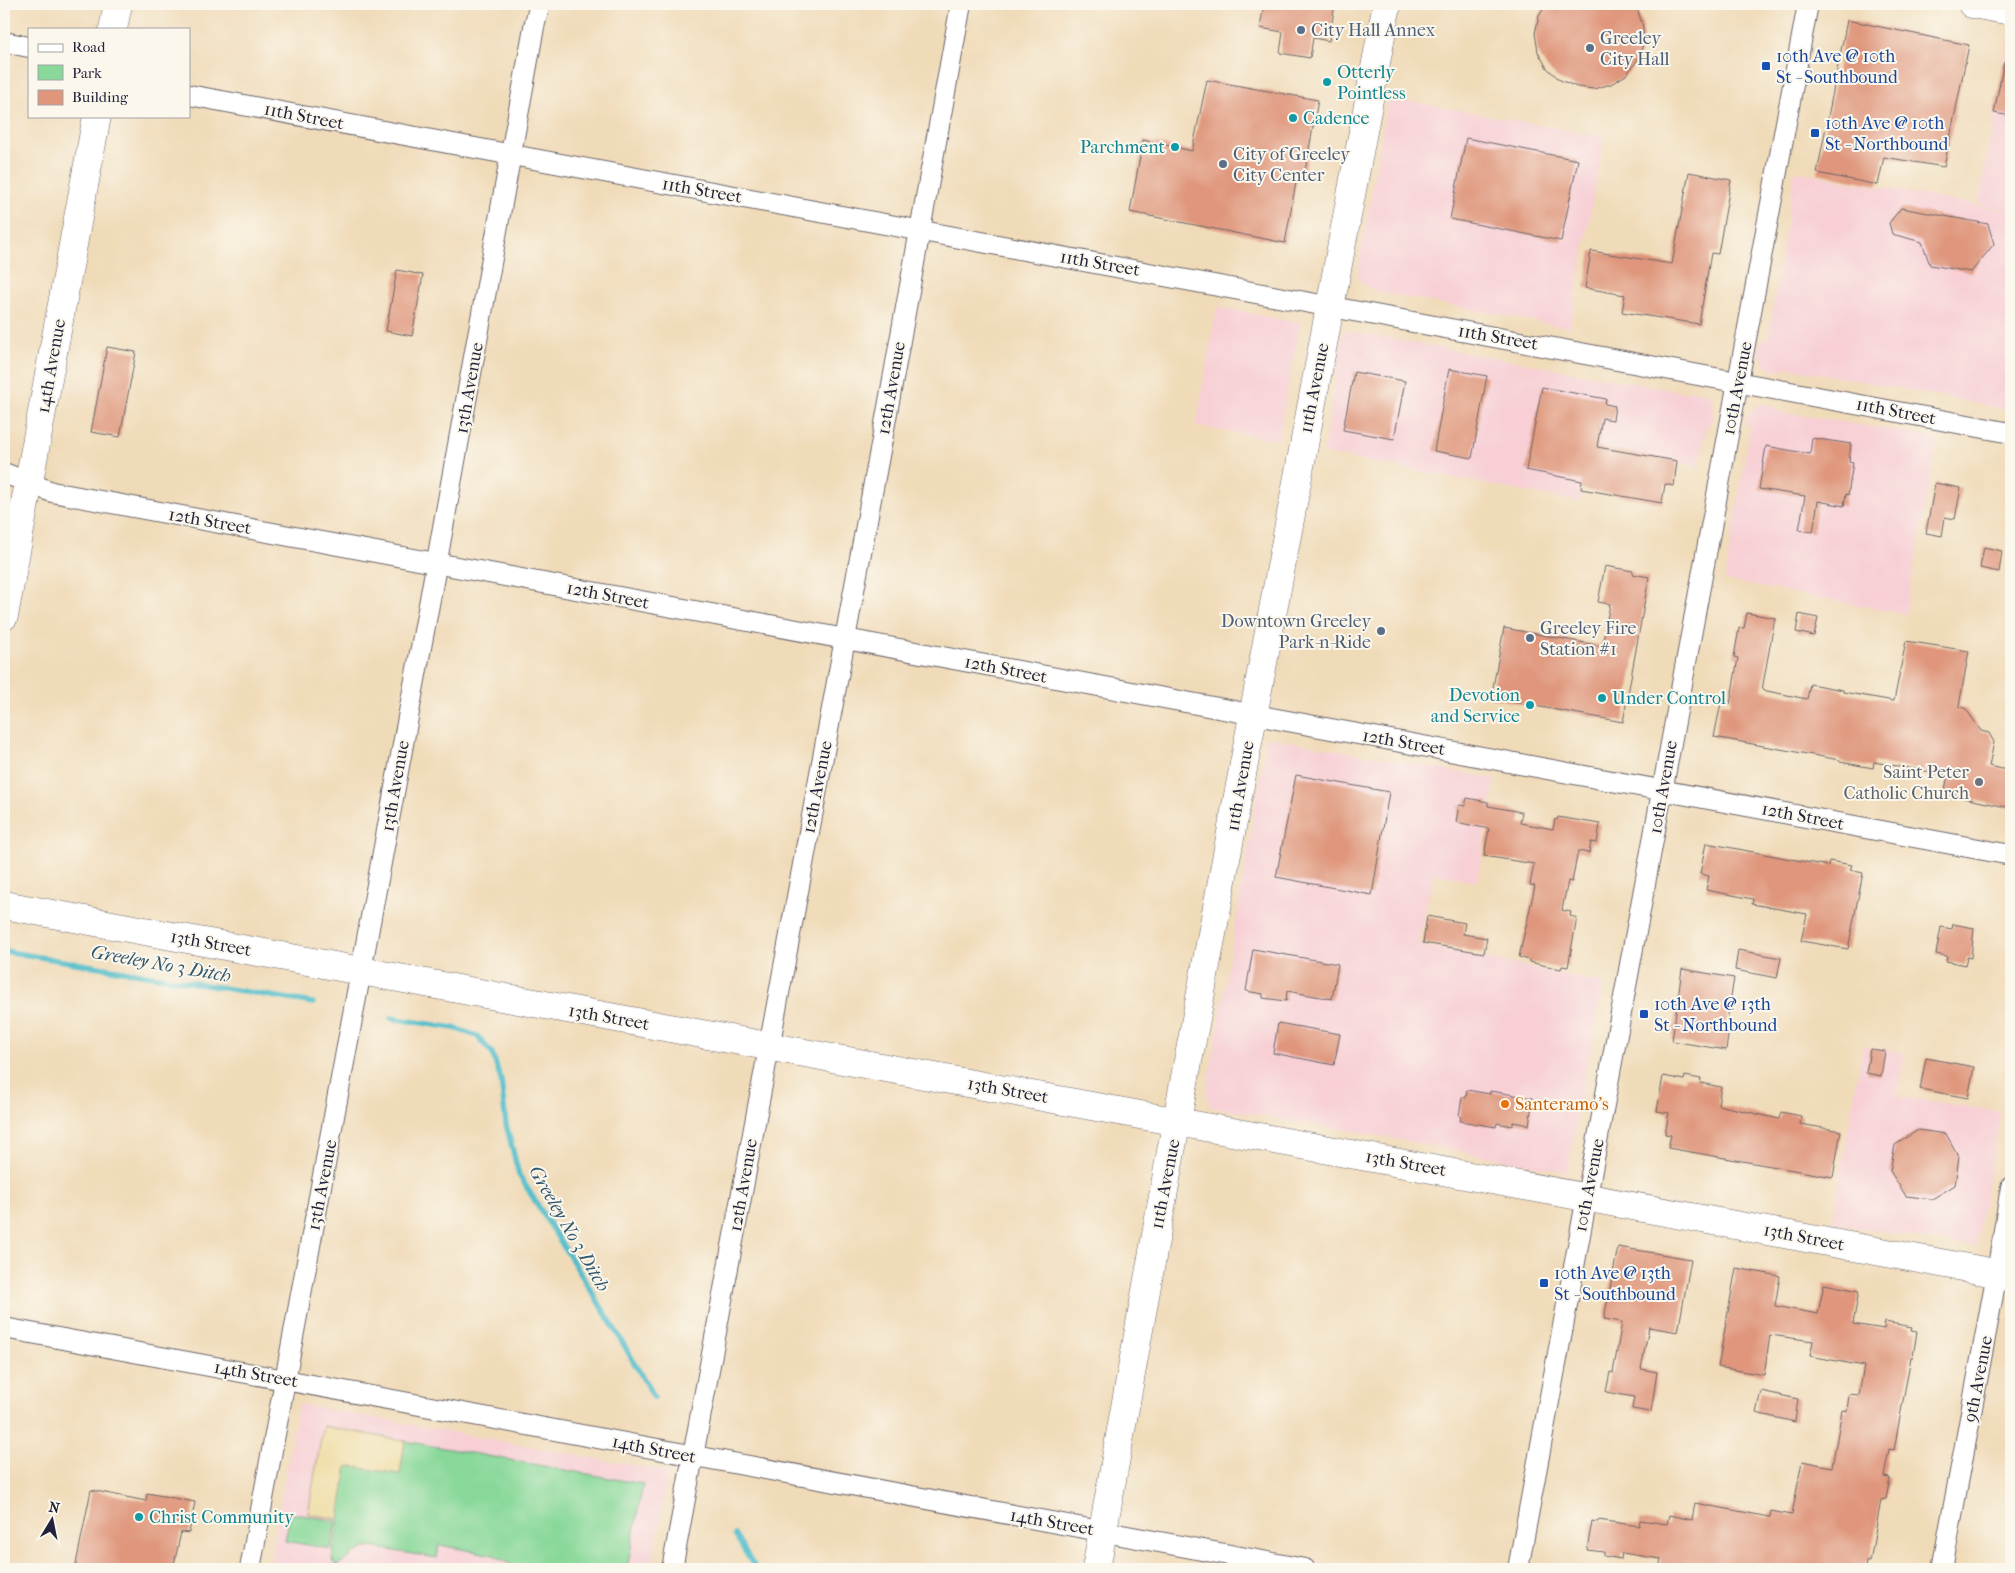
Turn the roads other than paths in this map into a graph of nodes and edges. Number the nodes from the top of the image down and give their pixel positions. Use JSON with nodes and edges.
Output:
{"nodes":[{"id":1,"x":118,"y":4,"type":"edge"},
{"id":2,"x":540,"y":4,"type":"edge"},
{"id":3,"x":961,"y":4,"type":"edge"},
{"id":4,"x":1387,"y":4,"type":"edge"},
{"id":5,"x":1808,"y":4,"type":"edge"},
{"id":6,"x":1972,"y":4,"type":"edge"},
{"id":7,"x":2011,"y":11,"type":"edge"},
{"id":8,"x":113,"y":28,"type":"edge"},
{"id":9,"x":4,"y":42,"type":"edge"},
{"id":10,"x":28,"y":47,"type":"edge"},
{"id":11,"x":190,"y":95,"type":"edge"},
{"id":12,"x":97,"y":118,"type":"edge"},
{"id":13,"x":512,"y":155,"type":"junction"},
{"id":14,"x":919,"y":229,"type":"junction"},
{"id":15,"x":1329,"y":306,"type":"junction"},
{"id":16,"x":1739,"y":382,"type":"junction"},
{"id":17,"x":2011,"y":433,"type":"edge"},
{"id":18,"x":4,"y":473,"type":"edge"},
{"id":19,"x":29,"y":484,"type":"junction"},
{"id":20,"x":437,"y":563,"type":"junction"},
{"id":21,"x":4,"y":616,"type":"edge"},
{"id":22,"x":844,"y":639,"type":"junction"},
{"id":23,"x":1253,"y":715,"type":"junction"},
{"id":24,"x":1663,"y":790,"type":"junction"},
{"id":25,"x":2011,"y":855,"type":"edge"},
{"id":26,"x":4,"y":905,"type":"edge"},
{"id":27,"x":361,"y":971,"type":"junction"},
{"id":28,"x":769,"y":1046,"type":"junction"},
{"id":29,"x":1178,"y":1121,"type":"junction"},
{"id":30,"x":2011,"y":1188,"type":"edge"},
{"id":31,"x":1587,"y":1197,"type":"junction"},
{"id":32,"x":2004,"y":1274,"type":"edge"},
{"id":33,"x":4,"y":1328,"type":"edge"},
{"id":34,"x":285,"y":1379,"type":"junction"},
{"id":35,"x":693,"y":1456,"type":"junction"},
{"id":36,"x":1103,"y":1532,"type":"junction"},
{"id":37,"x":250,"y":1569,"type":"edge"},
{"id":38,"x":672,"y":1569,"type":"edge"},
{"id":39,"x":1096,"y":1569,"type":"edge"},
{"id":40,"x":1304,"y":1569,"type":"edge"},
{"id":41,"x":1518,"y":1569,"type":"edge"},
{"id":42,"x":1942,"y":1569,"type":"edge"}],
"edges":[{"from":1,"to":8,"type":"street"},
{"from":2,"to":13,"type":"street","name":"13th Avenue"},
{"from":3,"to":14,"type":"street","name":"12th Avenue"},
{"from":4,"to":15,"type":"street","name":"11th Avenue"},
{"from":5,"to":16,"type":"street","name":"10th Avenue"},
{"from":6,"to":7,"type":"street"},
{"from":9,"to":10,"type":"street"},
{"from":11,"to":13,"type":"street","name":"11th Street"},
{"from":12,"to":19,"type":"street","name":"14th Avenue"},
{"from":13,"to":14,"type":"street","name":"11th Street"},
{"from":13,"to":20,"type":"street","name":"13th Avenue"},
{"from":14,"to":15,"type":"street","name":"11th Street"},
{"from":14,"to":22,"type":"street","name":"12th Avenue"},
{"from":15,"to":16,"type":"street","name":"11th Street"},
{"from":15,"to":23,"type":"street","name":"11th Avenue"},
{"from":16,"to":17,"type":"street","name":"11th Street"},
{"from":16,"to":24,"type":"street","name":"10th Avenue"},
{"from":18,"to":19,"type":"street","name":"12th Street"},
{"from":19,"to":20,"type":"street","name":"12th Street"},
{"from":19,"to":21,"type":"street","name":"14th Avenue"},
{"from":20,"to":22,"type":"street","name":"12th Street"},
{"from":20,"to":27,"type":"street","name":"13th Avenue"},
{"from":22,"to":23,"type":"street","name":"12th Street"},
{"from":22,"to":28,"type":"street","name":"12th Avenue"},
{"from":23,"to":24,"type":"street","name":"12th Street"},
{"from":23,"to":29,"type":"street","name":"11th Avenue"},
{"from":24,"to":25,"type":"street","name":"12th Street"},
{"from":24,"to":31,"type":"street","name":"10th Avenue"},
{"from":26,"to":27,"type":"street","name":"13th Street"},
{"from":27,"to":28,"type":"street","name":"13th Street"},
{"from":27,"to":34,"type":"street","name":"13th Avenue"},
{"from":28,"to":29,"type":"street","name":"13th Street"},
{"from":28,"to":35,"type":"street","name":"12th Avenue"},
{"from":29,"to":31,"type":"street","name":"13th Street"},
{"from":29,"to":36,"type":"street","name":"11th Avenue"},
{"from":30,"to":32,"type":"street","name":"9th Avenue"},
{"from":31,"to":32,"type":"street","name":"13th Street"},
{"from":31,"to":41,"type":"street","name":"10th Avenue"},
{"from":32,"to":42,"type":"street","name":"9th Avenue"},
{"from":33,"to":34,"type":"street","name":"14th Street"},
{"from":34,"to":35,"type":"street","name":"14th Street"},
{"from":34,"to":37,"type":"street","name":"13th Avenue"},
{"from":35,"to":36,"type":"street","name":"14th Street"},
{"from":35,"to":38,"type":"street","name":"12th Avenue"},
{"from":36,"to":39,"type":"street","name":"11th Avenue"},
{"from":36,"to":40,"type":"street","name":"14th Street"}]}
